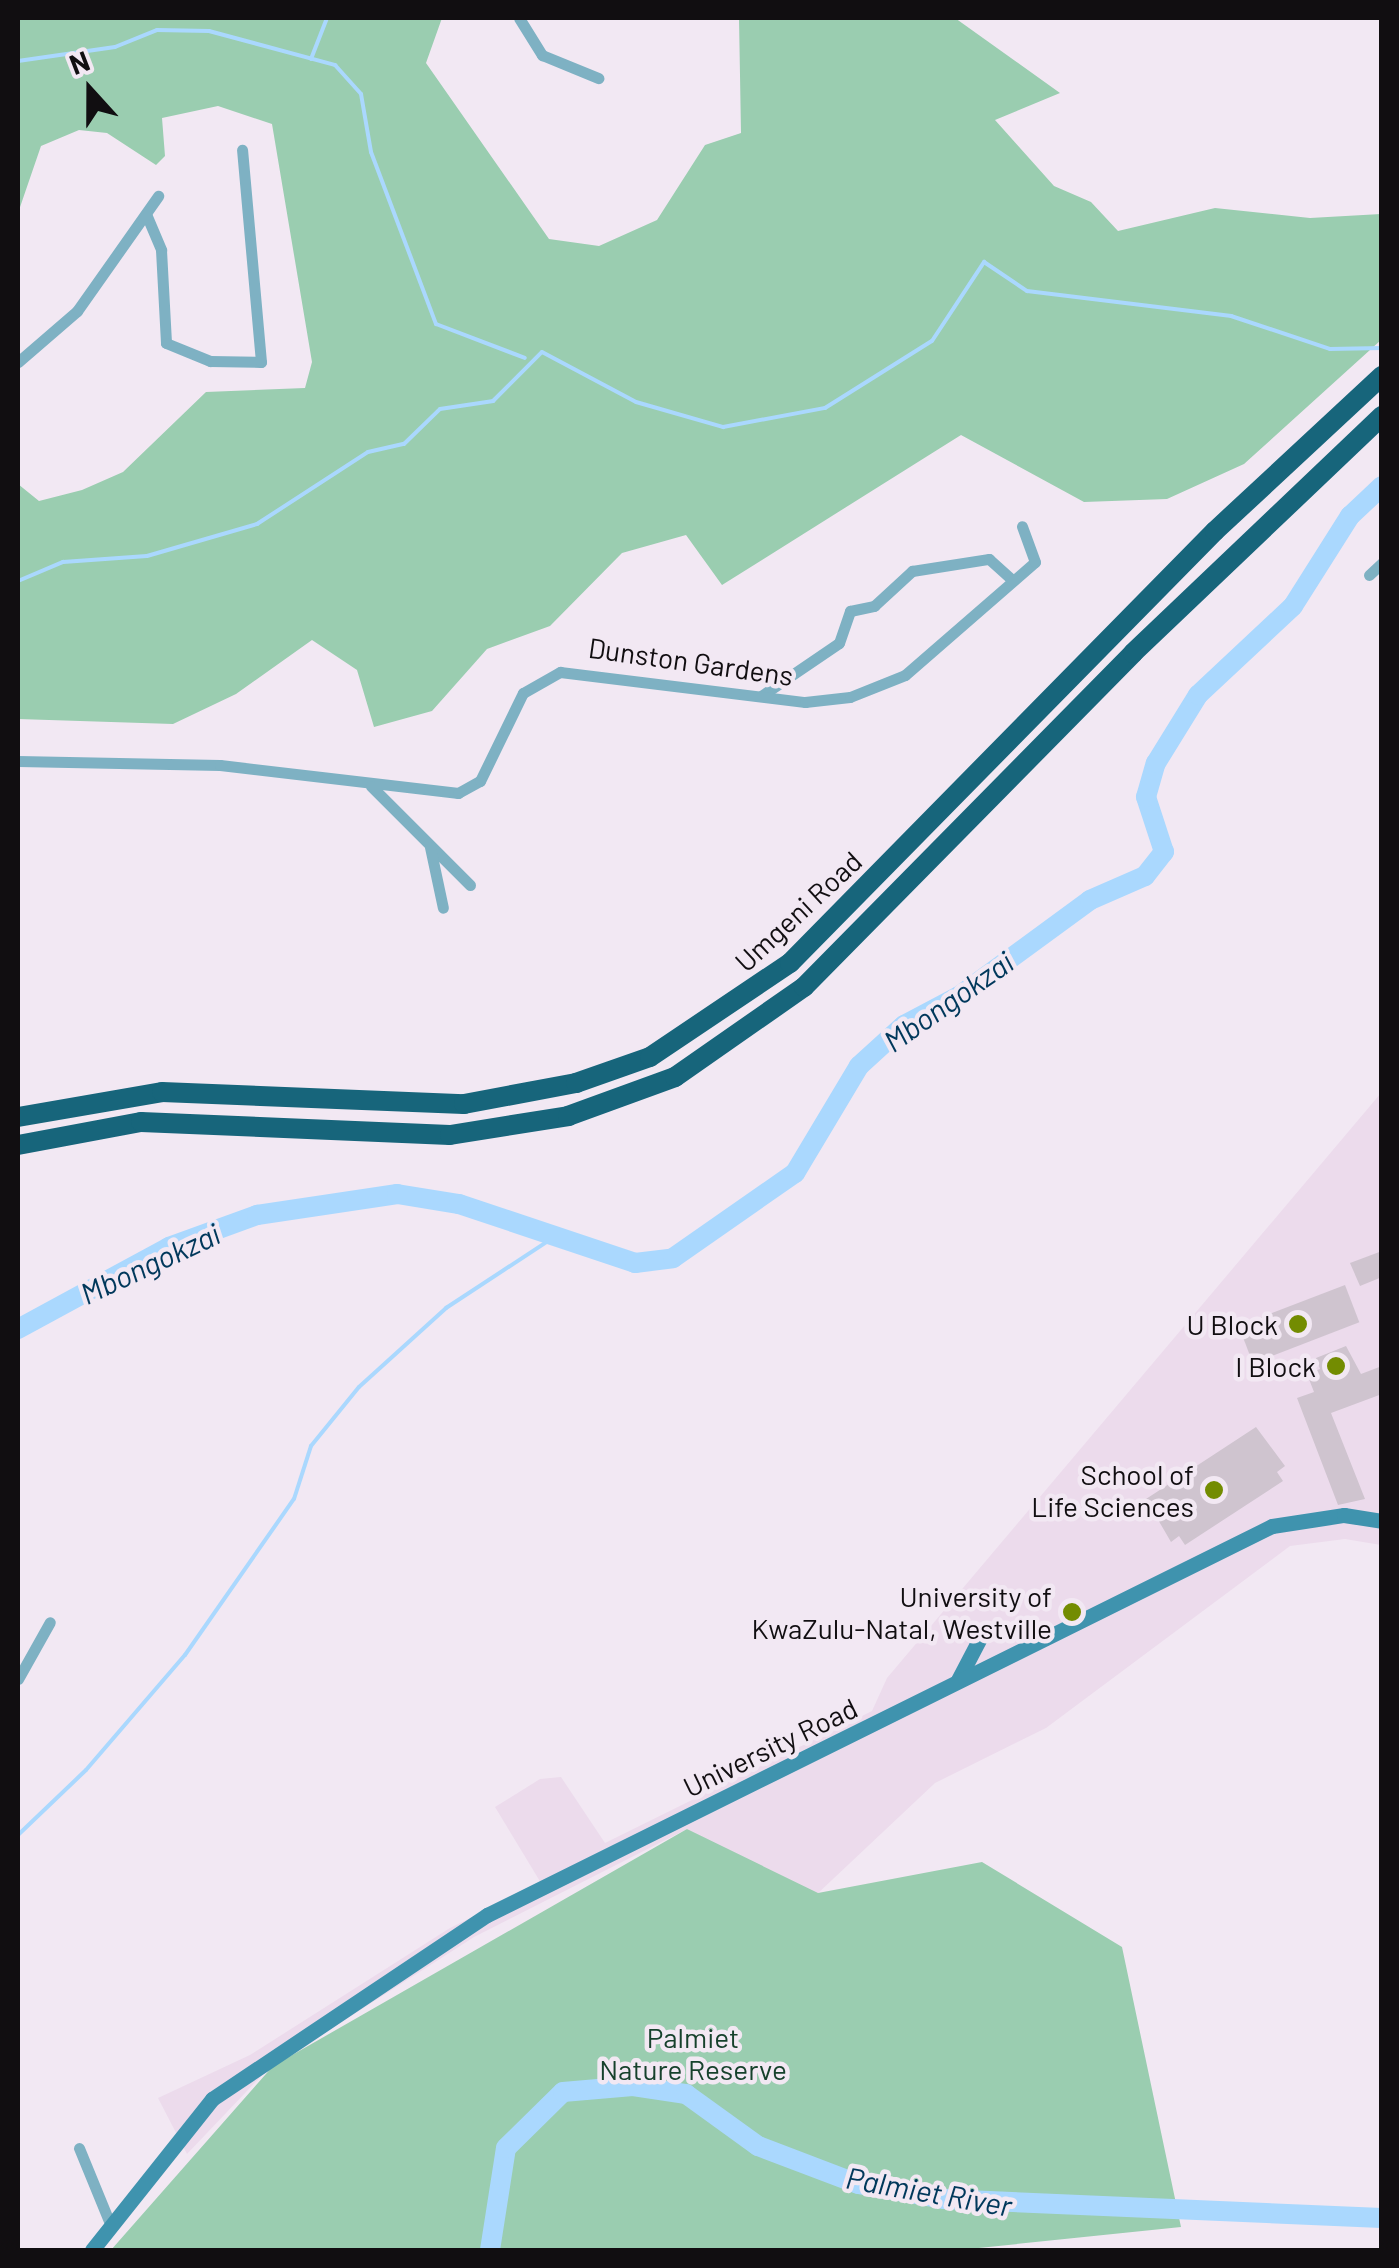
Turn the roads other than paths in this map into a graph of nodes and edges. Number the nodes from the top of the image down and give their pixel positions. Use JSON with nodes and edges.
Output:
{"nodes":[{"id":1,"x":519,"y":18,"type":"edge"},
{"id":2,"x":598,"y":78,"type":"dead end"},
{"id":3,"x":242,"y":150,"type":"dead end"},
{"id":4,"x":158,"y":196,"type":"dead end"},
{"id":5,"x":146,"y":214,"type":"junction"},
{"id":6,"x":18,"y":362,"type":"edge"},
{"id":7,"x":1382,"y":376,"type":"edge"},
{"id":8,"x":1382,"y":416,"type":"edge"},
{"id":9,"x":1022,"y":526,"type":"dead end"},
{"id":10,"x":1382,"y":563,"type":"edge"},
{"id":11,"x":1370,"y":574,"type":"dead end"},
{"id":12,"x":1012,"y":580,"type":"junction"},
{"id":13,"x":761,"y":696,"type":"junction"},
{"id":14,"x":18,"y":761,"type":"edge"},
{"id":15,"x":371,"y":786,"type":"junction"},
{"id":16,"x":430,"y":846,"type":"junction"},
{"id":17,"x":470,"y":885,"type":"dead end"},
{"id":18,"x":443,"y":908,"type":"dead end"},
{"id":19,"x":18,"y":1117,"type":"edge"},
{"id":20,"x":18,"y":1145,"type":"edge"},
{"id":21,"x":1382,"y":1521,"type":"edge"},
{"id":22,"x":50,"y":1622,"type":"dead end"},
{"id":23,"x":980,"y":1636,"type":"dead end"},
{"id":24,"x":18,"y":1679,"type":"edge"},
{"id":25,"x":958,"y":1680,"type":"junction"},
{"id":26,"x":79,"y":2148,"type":"dead end"},
{"id":27,"x":111,"y":2226,"type":"junction"},
{"id":28,"x":92,"y":2250,"type":"edge"}],
"edges":[{"from":1,"to":2,"type":"street"},
{"from":3,"to":5,"type":"street"},
{"from":4,"to":5,"type":"street"},
{"from":5,"to":6,"type":"street"},
{"from":7,"to":19,"type":"highway","name":"Umgeni Road"},
{"from":8,"to":20,"type":"highway","name":"Umgeni Road"},
{"from":9,"to":12,"type":"street","name":"Dunston Gardens"},
{"from":10,"to":11,"type":"street"},
{"from":12,"to":13,"type":"street","name":"Dunston Gardens"},
{"from":12,"to":13,"type":"street"},
{"from":13,"to":15,"type":"street","name":"Dunston Gardens"},
{"from":14,"to":15,"type":"street","name":"Dunston Gardens"},
{"from":15,"to":16,"type":"street"},
{"from":16,"to":17,"type":"street"},
{"from":16,"to":18,"type":"street"},
{"from":21,"to":25,"type":"street","name":"University Road"},
{"from":22,"to":24,"type":"street"},
{"from":23,"to":25,"type":"street"},
{"from":25,"to":27,"type":"street","name":"University Road"},
{"from":26,"to":27,"type":"street"},
{"from":27,"to":28,"type":"street","name":"University Road"}]}
